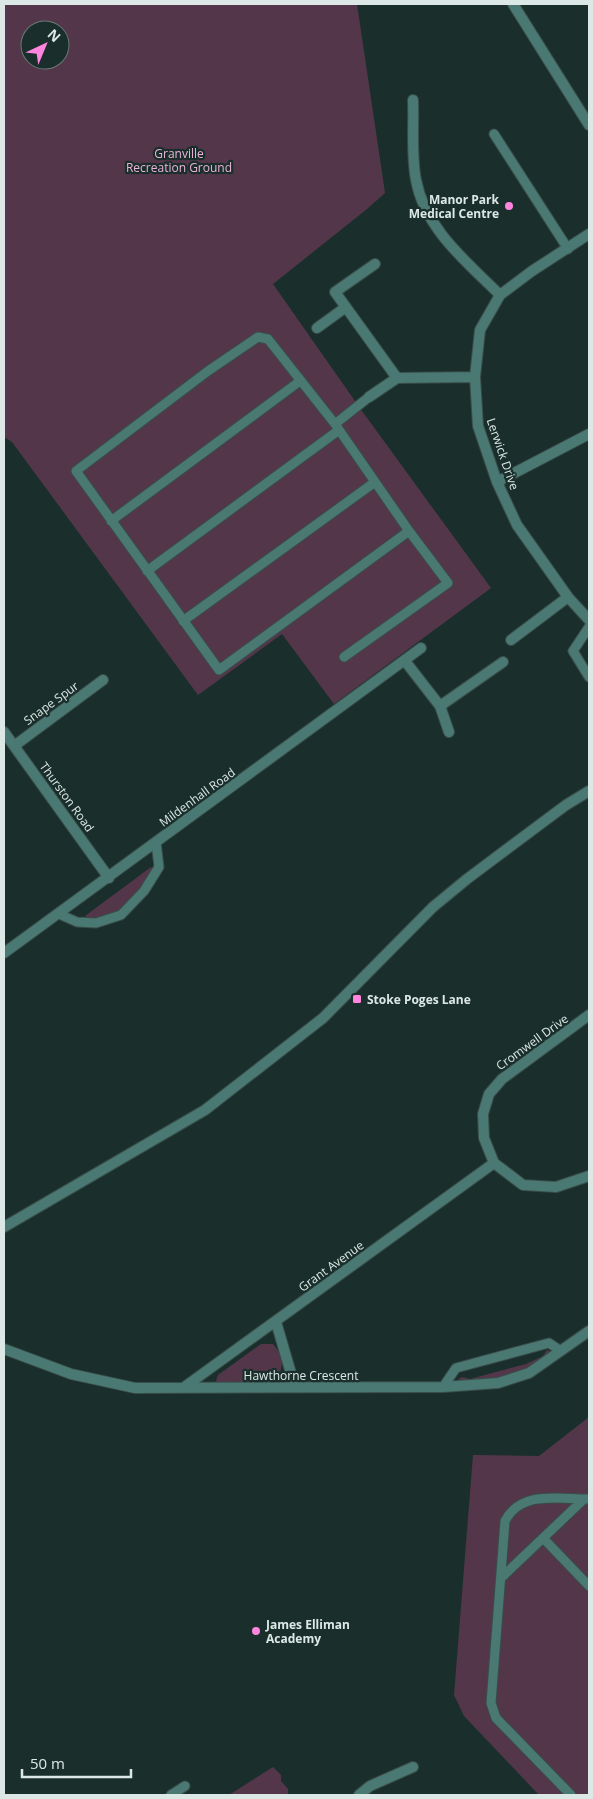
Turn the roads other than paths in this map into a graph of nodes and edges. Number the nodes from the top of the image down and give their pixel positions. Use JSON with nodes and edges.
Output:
{"nodes":[{"id":1,"x":513,"y":4,"type":"edge"},
{"id":2,"x":413,"y":100,"type":"dead end"},
{"id":3,"x":589,"y":125,"type":"edge"},
{"id":4,"x":494,"y":134,"type":"dead end"},
{"id":5,"x":589,"y":234,"type":"edge"},
{"id":6,"x":568,"y":248,"type":"junction"},
{"id":7,"x":375,"y":264,"type":"dead end"},
{"id":8,"x":500,"y":295,"type":"junction"},
{"id":9,"x":346,"y":307,"type":"junction"},
{"id":10,"x":317,"y":328,"type":"dead end"},
{"id":11,"x":475,"y":377,"type":"junction"},
{"id":12,"x":397,"y":378,"type":"junction"},
{"id":13,"x":300,"y":380,"type":"junction"},
{"id":14,"x":369,"y":397,"type":"joint"},
{"id":15,"x":337,"y":427,"type":"junction"},
{"id":16,"x":589,"y":434,"type":"edge"},
{"id":17,"x":375,"y":482,"type":"junction"},
{"id":18,"x":498,"y":482,"type":"junction"},
{"id":19,"x":111,"y":521,"type":"junction"},
{"id":20,"x":409,"y":531,"type":"junction"},
{"id":21,"x":147,"y":572,"type":"junction"},
{"id":22,"x":568,"y":597,"type":"junction"},
{"id":23,"x":589,"y":620,"type":"edge"},
{"id":24,"x":183,"y":621,"type":"junction"},
{"id":25,"x":589,"y":627,"type":"edge"},
{"id":26,"x":511,"y":640,"type":"dead end"},
{"id":27,"x":422,"y":648,"type":"dead end"},
{"id":28,"x":344,"y":657,"type":"dead end"},
{"id":29,"x":406,"y":661,"type":"junction"},
{"id":30,"x":504,"y":662,"type":"dead end"},
{"id":31,"x":589,"y":677,"type":"edge"},
{"id":32,"x":103,"y":680,"type":"dead end"},
{"id":33,"x":440,"y":706,"type":"junction"},
{"id":34,"x":4,"y":732,"type":"edge"},
{"id":35,"x":450,"y":732,"type":"dead end"},
{"id":36,"x":14,"y":746,"type":"junction"},
{"id":37,"x":589,"y":791,"type":"edge"},
{"id":38,"x":156,"y":842,"type":"junction"},
{"id":39,"x":109,"y":878,"type":"junction"},
{"id":40,"x":59,"y":914,"type":"junction"},
{"id":41,"x":4,"y":953,"type":"edge"},
{"id":42,"x":589,"y":1015,"type":"edge"},
{"id":43,"x":494,"y":1163,"type":"junction"},
{"id":44,"x":589,"y":1176,"type":"edge"},
{"id":45,"x":4,"y":1227,"type":"edge"},
{"id":46,"x":276,"y":1322,"type":"junction"},
{"id":47,"x":589,"y":1330,"type":"edge"},
{"id":48,"x":4,"y":1349,"type":"edge"},
{"id":49,"x":561,"y":1352,"type":"junction"},
{"id":50,"x":443,"y":1386,"type":"junction"},
{"id":51,"x":183,"y":1388,"type":"junction"},
{"id":52,"x":295,"y":1388,"type":"junction"},
{"id":53,"x":587,"y":1498,"type":"edge"},
{"id":54,"x":543,"y":1538,"type":"junction"},
{"id":55,"x":501,"y":1578,"type":"junction"},
{"id":56,"x":589,"y":1586,"type":"edge"},
{"id":57,"x":413,"y":1767,"type":"dead end"},
{"id":58,"x":186,"y":1786,"type":"dead end"},
{"id":59,"x":171,"y":1795,"type":"edge"},
{"id":60,"x":359,"y":1795,"type":"edge"},
{"id":61,"x":571,"y":1795,"type":"edge"}],
"edges":[{"from":1,"to":3,"type":"street"},
{"from":2,"to":8,"type":"street"},
{"from":4,"to":6,"type":"lane"},
{"from":5,"to":6,"type":"street","name":"Lerwick Drive"},
{"from":6,"to":8,"type":"street","name":"Lerwick Drive"},
{"from":7,"to":9,"type":"street"},
{"from":8,"to":11,"type":"street","name":"Lerwick Drive"},
{"from":9,"to":10,"type":"street"},
{"from":9,"to":12,"type":"street"},
{"from":11,"to":12,"type":"street"},
{"from":11,"to":18,"type":"street","name":"Lerwick Drive"},
{"from":12,"to":14,"type":"street"},
{"from":13,"to":15,"type":"lane"},
{"from":13,"to":19,"type":"lane"},
{"from":13,"to":19,"type":"lane"},
{"from":14,"to":15,"type":"lane"},
{"from":15,"to":17,"type":"lane"},
{"from":15,"to":21,"type":"lane"},
{"from":16,"to":18,"type":"street"},
{"from":17,"to":20,"type":"lane"},
{"from":17,"to":24,"type":"lane"},
{"from":18,"to":22,"type":"street","name":"Lerwick Drive"},
{"from":19,"to":21,"type":"lane"},
{"from":20,"to":24,"type":"lane"},
{"from":20,"to":28,"type":"lane"},
{"from":21,"to":24,"type":"lane"},
{"from":22,"to":23,"type":"street","name":"Lerwick Drive"},
{"from":22,"to":26,"type":"street"},
{"from":25,"to":31,"type":"lane"},
{"from":27,"to":29,"type":"street","name":"Mildenhall Road"},
{"from":29,"to":33,"type":"street"},
{"from":29,"to":38,"type":"street","name":"Mildenhall Road"},
{"from":30,"to":33,"type":"street"},
{"from":32,"to":36,"type":"street","name":"Snape Spur"},
{"from":33,"to":35,"type":"street"},
{"from":34,"to":36,"type":"street","name":"Thurston Road"},
{"from":36,"to":39,"type":"street","name":"Thurston Road"},
{"from":37,"to":45,"type":"street"},
{"from":38,"to":39,"type":"street","name":"Mildenhall Road"},
{"from":38,"to":40,"type":"lane"},
{"from":39,"to":40,"type":"street","name":"Mildenhall Road"},
{"from":40,"to":41,"type":"street","name":"Mildenhall Road"},
{"from":42,"to":43,"type":"street","name":"Cromwell Drive"},
{"from":43,"to":44,"type":"street"},
{"from":43,"to":46,"type":"street","name":"Grant Avenue"},
{"from":46,"to":51,"type":"street","name":"Grant Avenue"},
{"from":46,"to":52,"type":"street"},
{"from":47,"to":49,"type":"street","name":"Hawthorne Crescent"},
{"from":48,"to":51,"type":"street","name":"Hawthorne Crescent"},
{"from":49,"to":50,"type":"street","name":"Hawthorne Crescent"},
{"from":49,"to":50,"type":"lane"},
{"from":50,"to":52,"type":"street","name":"Hawthorne Crescent"},
{"from":51,"to":52,"type":"street","name":"Hawthorne Crescent"},
{"from":53,"to":54,"type":"lane"},
{"from":53,"to":55,"type":"lane"},
{"from":54,"to":55,"type":"lane"},
{"from":54,"to":56,"type":"lane"},
{"from":55,"to":61,"type":"lane"},
{"from":57,"to":60,"type":"street"},
{"from":58,"to":59,"type":"lane"}]}
